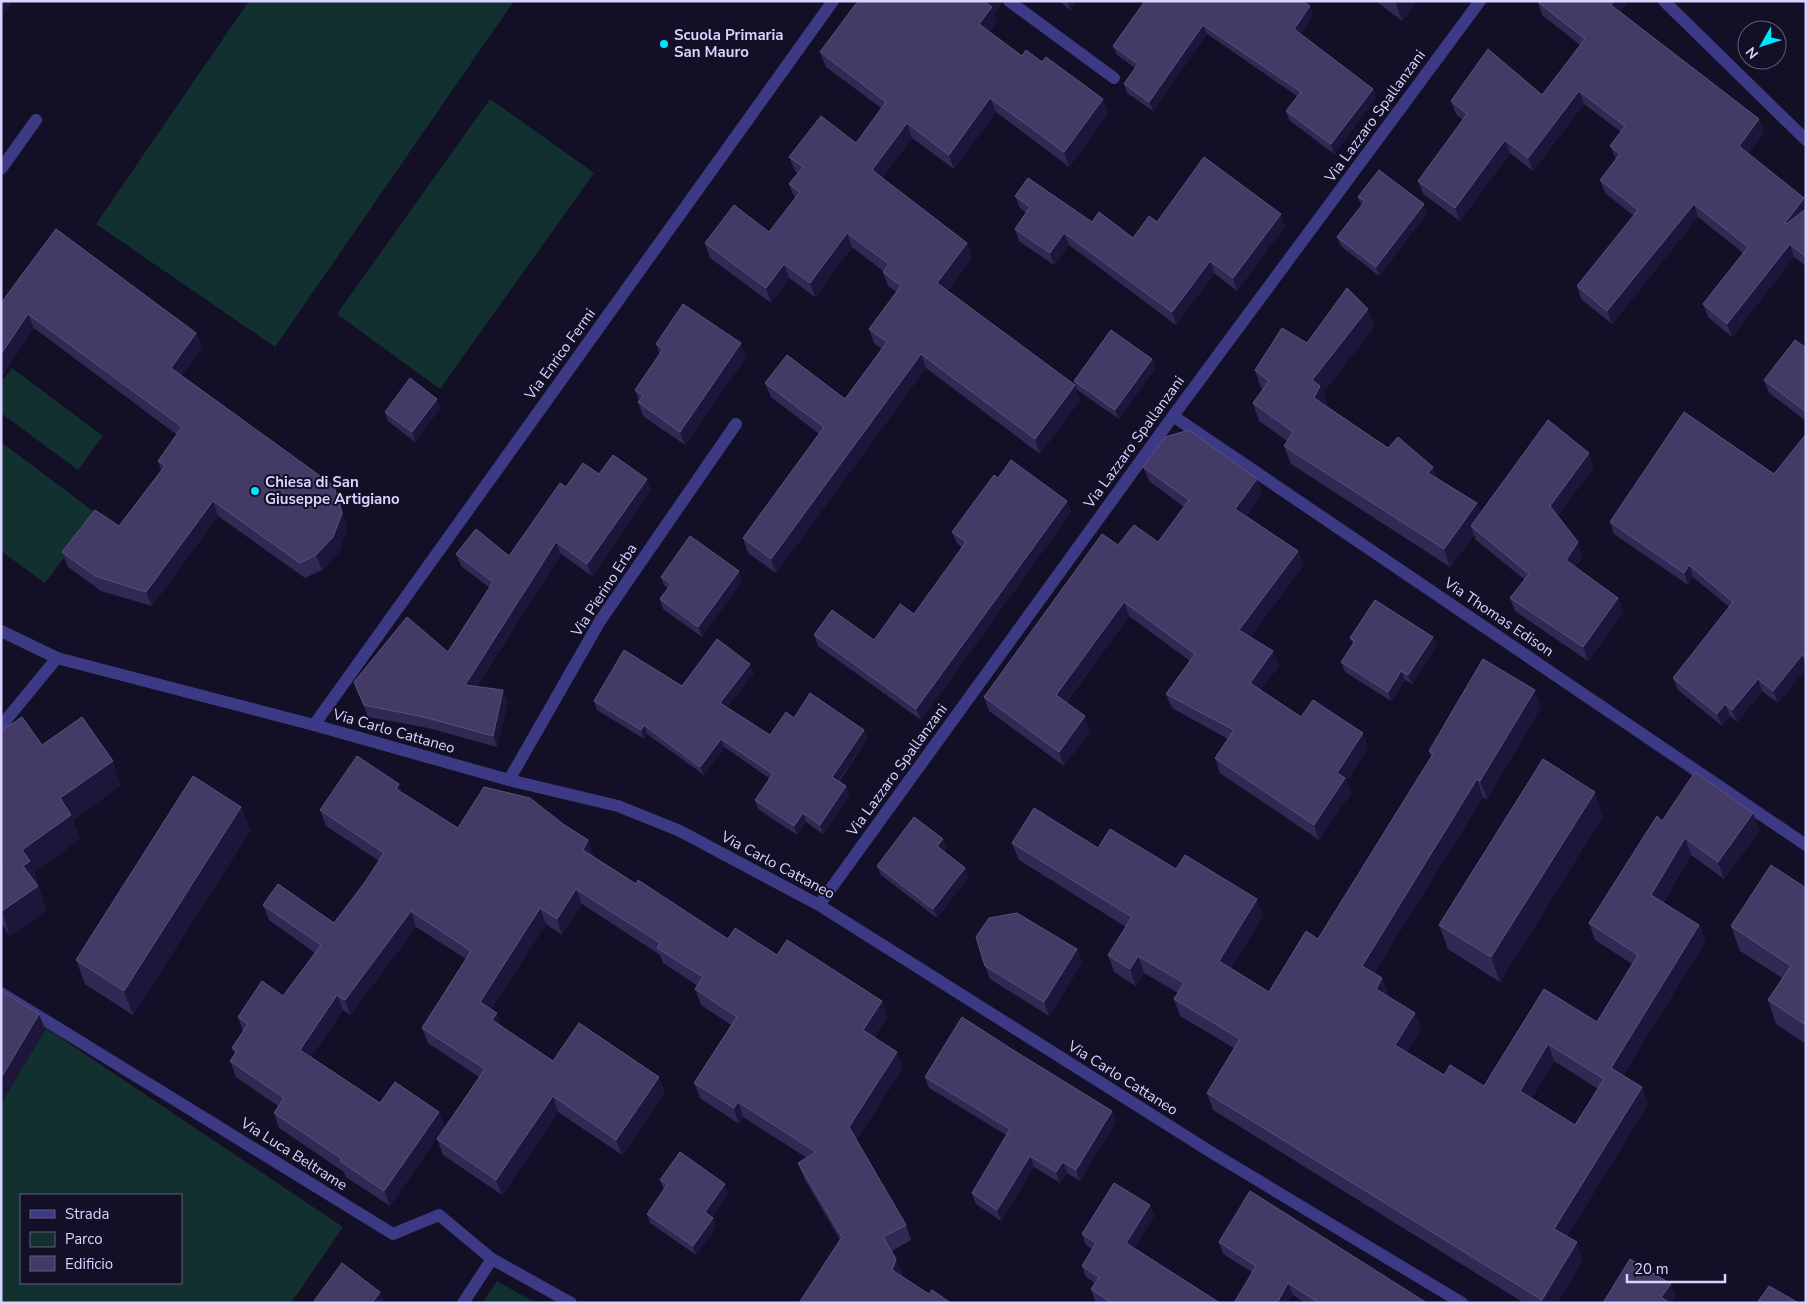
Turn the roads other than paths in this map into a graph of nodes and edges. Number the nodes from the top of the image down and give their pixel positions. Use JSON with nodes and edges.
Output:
{"nodes":[{"id":1,"x":833,"y":1,"type":"edge"},
{"id":2,"x":1009,"y":1,"type":"edge"},
{"id":3,"x":1480,"y":1,"type":"edge"},
{"id":4,"x":1664,"y":1,"type":"edge"},
{"id":5,"x":1114,"y":78,"type":"dead end"},
{"id":6,"x":36,"y":120,"type":"dead end"},
{"id":7,"x":1806,"y":140,"type":"edge"},
{"id":8,"x":1,"y":170,"type":"edge"},
{"id":9,"x":1173,"y":416,"type":"junction"},
{"id":10,"x":736,"y":424,"type":"dead end"},
{"id":11,"x":1,"y":631,"type":"edge"},
{"id":12,"x":57,"y":658,"type":"junction"},
{"id":13,"x":314,"y":725,"type":"junction"},
{"id":14,"x":1,"y":726,"type":"edge"},
{"id":15,"x":509,"y":780,"type":"junction"},
{"id":16,"x":1806,"y":845,"type":"edge"},
{"id":17,"x":819,"y":905,"type":"junction"},
{"id":18,"x":1,"y":993,"type":"edge"},
{"id":19,"x":492,"y":1259,"type":"junction"},
{"id":20,"x":463,"y":1303,"type":"edge"},
{"id":21,"x":571,"y":1303,"type":"edge"},
{"id":22,"x":1462,"y":1303,"type":"edge"}],
"edges":[{"from":1,"to":13,"type":"street","name":"Via Enrico Fermi"},
{"from":2,"to":5,"type":"street"},
{"from":3,"to":9,"type":"street","name":"Via Lazzaro Spallanzani"},
{"from":4,"to":7,"type":"street"},
{"from":6,"to":8,"type":"street"},
{"from":9,"to":16,"type":"street","name":"Via Thomas Edison"},
{"from":9,"to":17,"type":"street","name":"Via Lazzaro Spallanzani"},
{"from":10,"to":15,"type":"street","name":"Via Pierino Erba"},
{"from":11,"to":12,"type":"street","name":"Via Carlo Cattaneo"},
{"from":12,"to":13,"type":"street","name":"Via Carlo Cattaneo"},
{"from":12,"to":14,"type":"street"},
{"from":13,"to":15,"type":"street","name":"Via Carlo Cattaneo"},
{"from":15,"to":17,"type":"street","name":"Via Carlo Cattaneo"},
{"from":17,"to":22,"type":"street","name":"Via Carlo Cattaneo"},
{"from":18,"to":19,"type":"street","name":"Via Luca Beltrame"},
{"from":19,"to":20,"type":"street"},
{"from":19,"to":21,"type":"street","name":"Via Luca Beltrame"}]}
